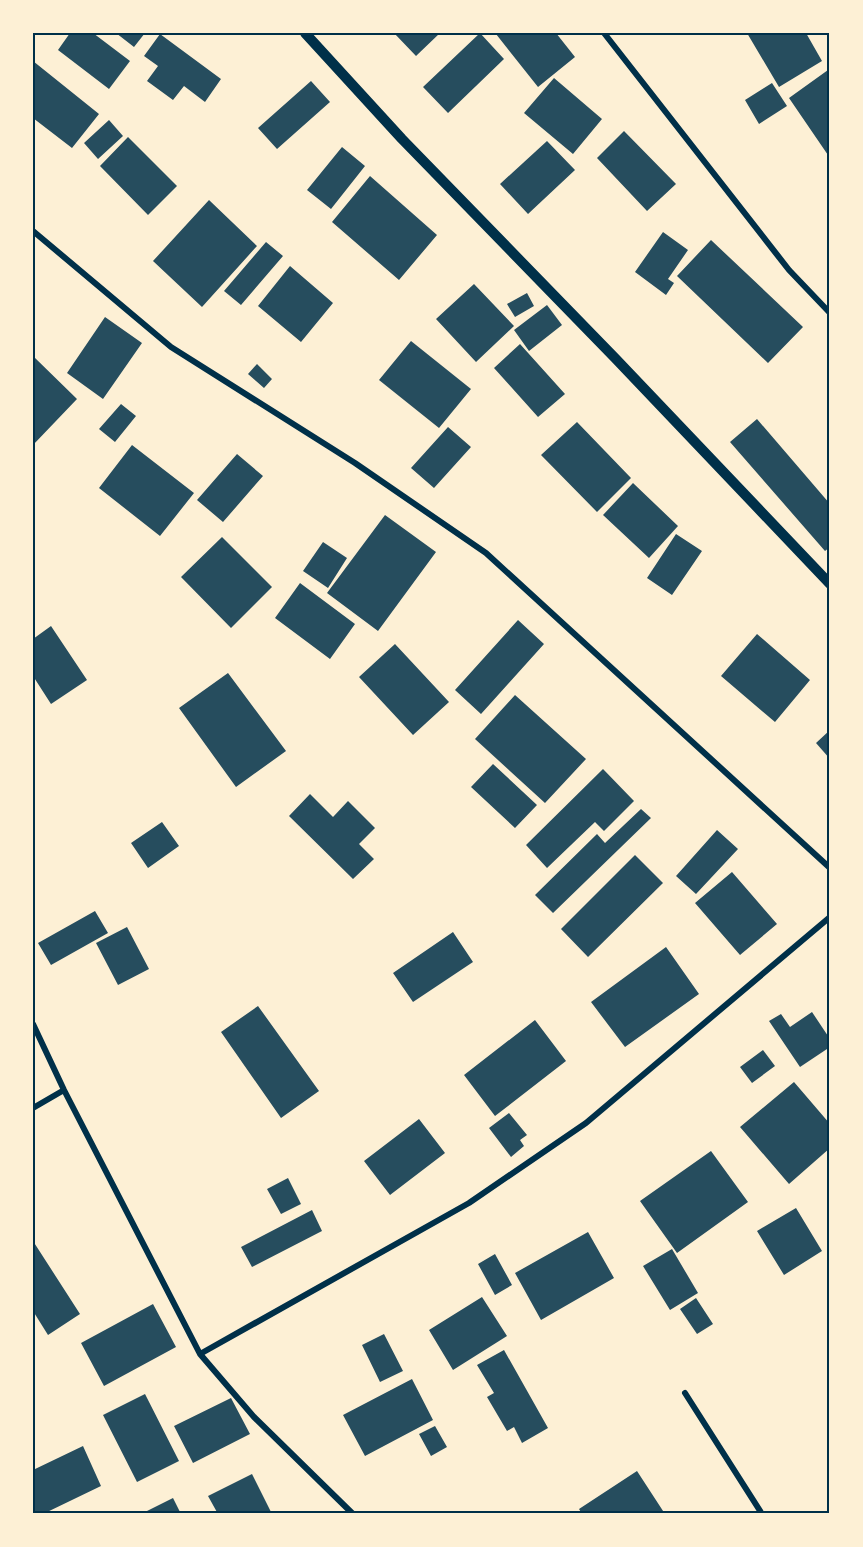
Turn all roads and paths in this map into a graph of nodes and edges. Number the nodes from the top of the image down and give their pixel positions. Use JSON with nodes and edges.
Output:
{"nodes":[{"id":1,"x":305,"y":33,"type":"edge"},
{"id":2,"x":604,"y":33,"type":"edge"},
{"id":3,"x":33,"y":231,"type":"edge"},
{"id":4,"x":830,"y":313,"type":"edge"},
{"id":5,"x":830,"y":584,"type":"edge"},
{"id":6,"x":830,"y":868,"type":"edge"},
{"id":7,"x":830,"y":917,"type":"edge"},
{"id":8,"x":33,"y":1024,"type":"edge"},
{"id":9,"x":64,"y":1090,"type":"junction"},
{"id":10,"x":33,"y":1108,"type":"edge"},
{"id":11,"x":200,"y":1354,"type":"junction"},
{"id":12,"x":685,"y":1393,"type":"dead end"},
{"id":13,"x":353,"y":1514,"type":"edge"},
{"id":14,"x":762,"y":1514,"type":"edge"}],
"edges":[{"from":1,"to":5,"type":"street"},
{"from":2,"to":4,"type":"street"},
{"from":3,"to":6,"type":"street"},
{"from":7,"to":11,"type":"street"},
{"from":8,"to":9,"type":"street"},
{"from":9,"to":10,"type":"street"},
{"from":9,"to":11,"type":"street"},
{"from":11,"to":13,"type":"street"},
{"from":12,"to":14,"type":"street"}]}
